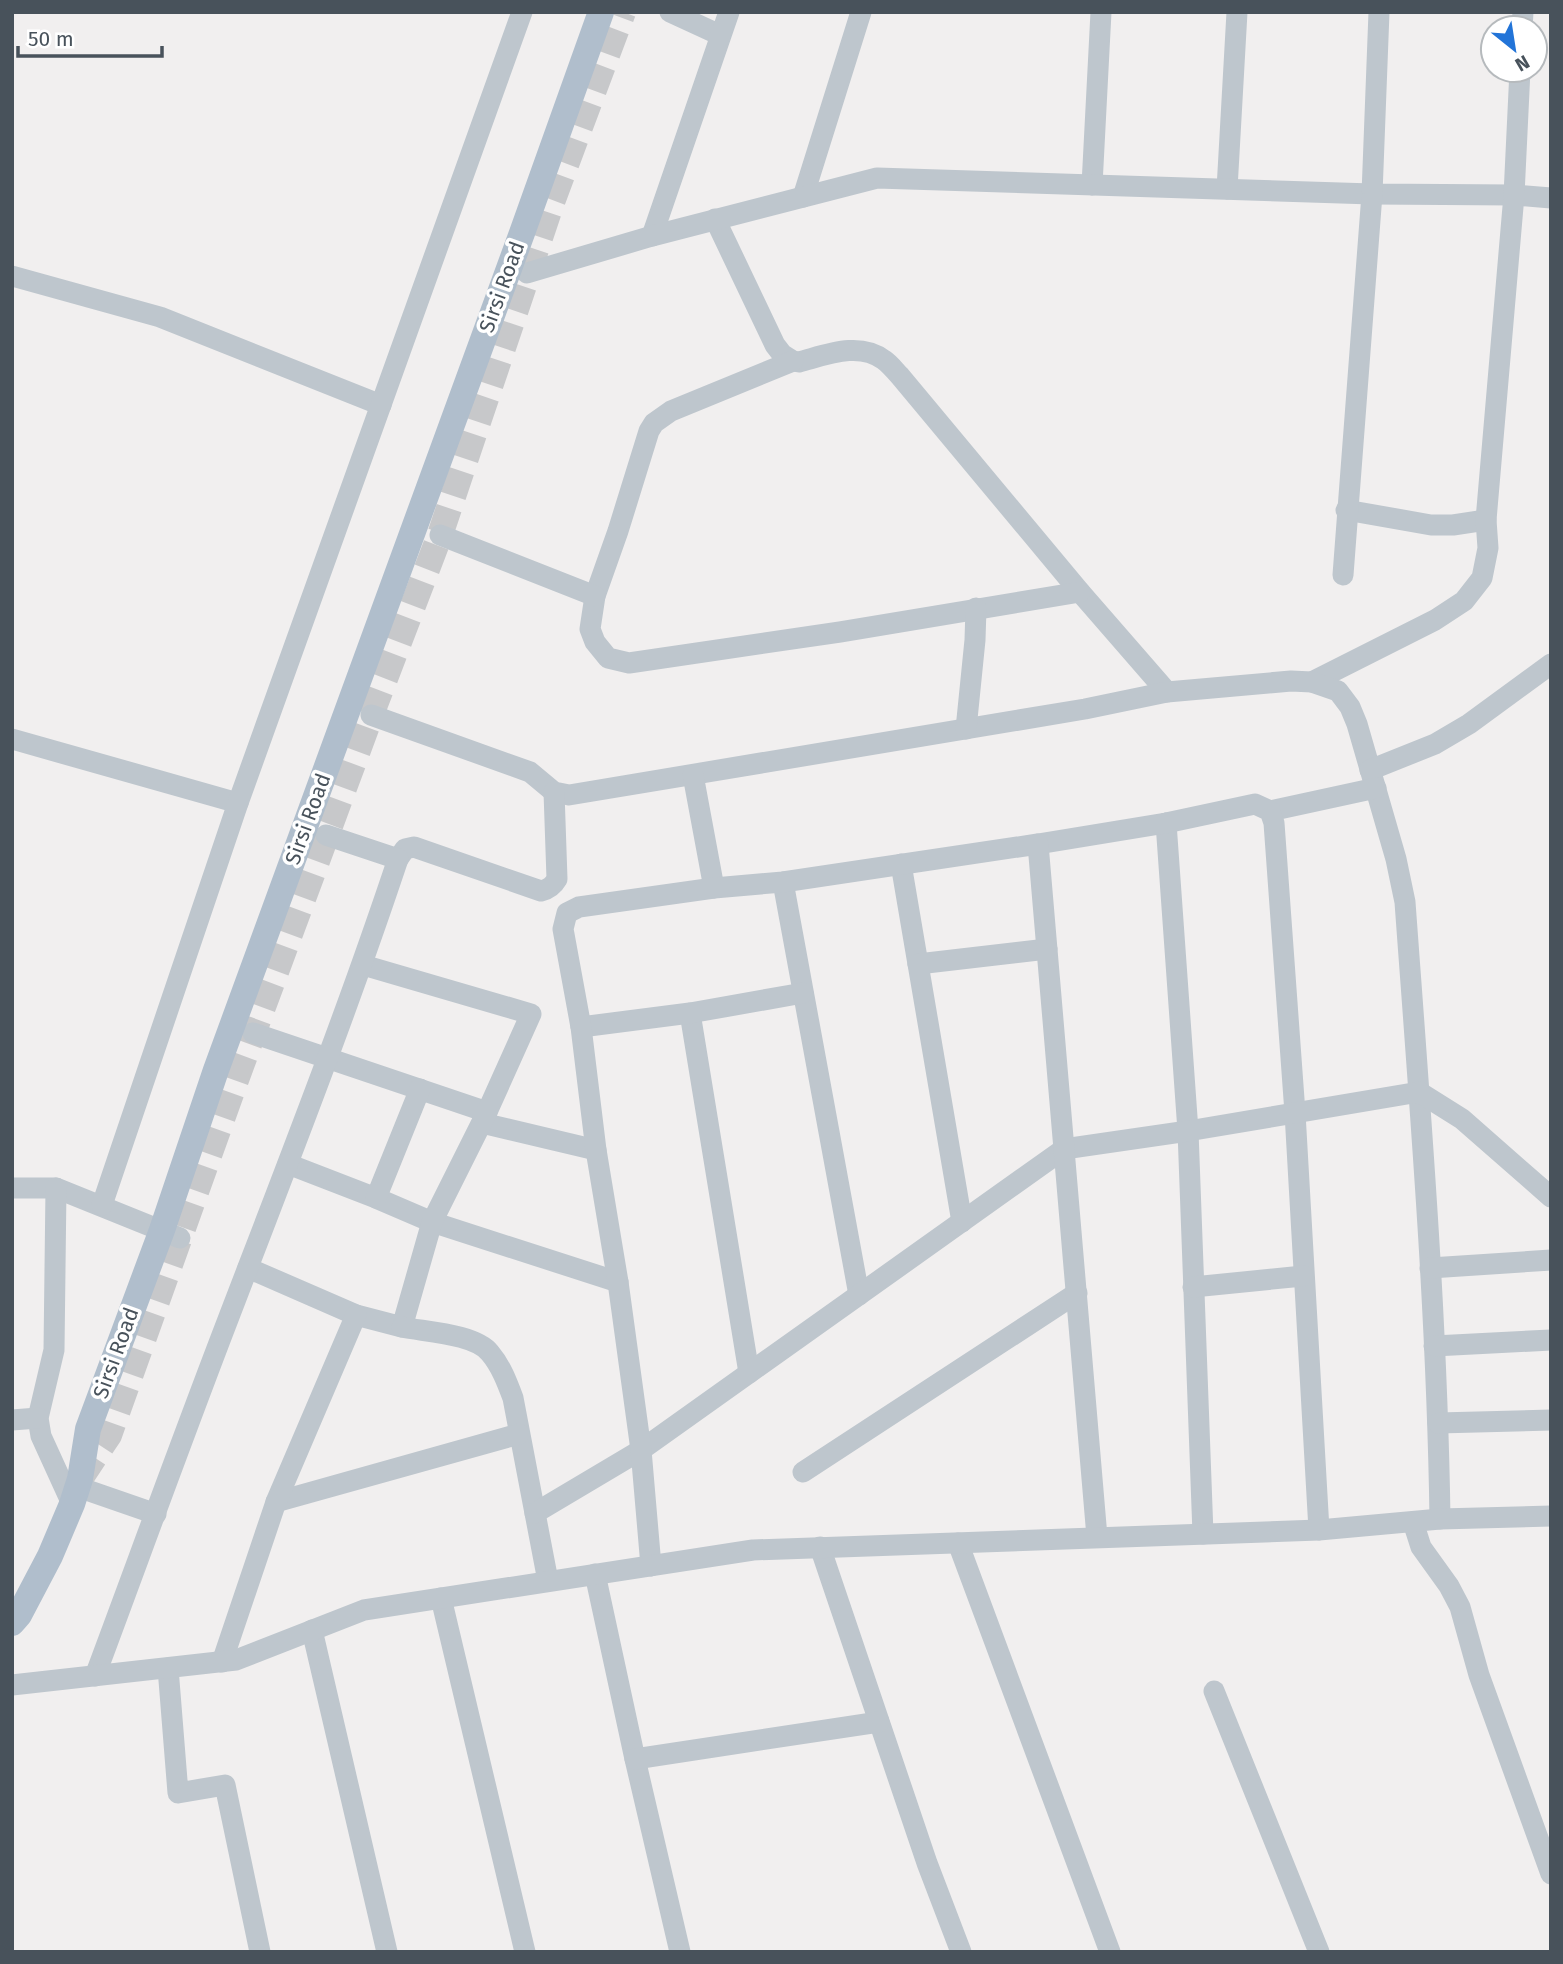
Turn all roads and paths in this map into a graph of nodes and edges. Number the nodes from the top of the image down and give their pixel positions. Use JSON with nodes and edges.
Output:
{"nodes":[{"id":1,"x":522,"y":12,"type":"edge"},
{"id":2,"x":601,"y":12,"type":"edge"},
{"id":3,"x":670,"y":12,"type":"edge"},
{"id":4,"x":729,"y":12,"type":"edge"},
{"id":5,"x":861,"y":12,"type":"edge"},
{"id":6,"x":1101,"y":12,"type":"edge"},
{"id":7,"x":1237,"y":12,"type":"edge"},
{"id":8,"x":1379,"y":12,"type":"edge"},
{"id":9,"x":720,"y":34,"type":"junction"},
{"id":10,"x":1519,"y":84,"type":"edge"},
{"id":11,"x":1092,"y":185,"type":"junction"},
{"id":12,"x":1227,"y":189,"type":"junction"},
{"id":13,"x":1372,"y":194,"type":"junction"},
{"id":14,"x":1514,"y":195,"type":"junction"},
{"id":15,"x":803,"y":197,"type":"junction"},
{"id":16,"x":1551,"y":198,"type":"edge"},
{"id":17,"x":715,"y":219,"type":"junction"},
{"id":18,"x":652,"y":236,"type":"junction"},
{"id":19,"x":527,"y":273,"type":"dead end"},
{"id":20,"x":12,"y":276,"type":"edge"},
{"id":21,"x":793,"y":361,"type":"junction"},
{"id":22,"x":380,"y":405,"type":"junction"},
{"id":23,"x":1346,"y":510,"type":"junction"},
{"id":24,"x":1486,"y":520,"type":"junction"},
{"id":25,"x":440,"y":535,"type":"dead end"},
{"id":26,"x":1343,"y":575,"type":"dead end"},
{"id":27,"x":1080,"y":592,"type":"junction"},
{"id":28,"x":595,"y":596,"type":"junction"},
{"id":29,"x":976,"y":608,"type":"junction"},
{"id":30,"x":1551,"y":664,"type":"edge"},
{"id":31,"x":1312,"y":682,"type":"junction"},
{"id":32,"x":1167,"y":692,"type":"junction"},
{"id":33,"x":370,"y":715,"type":"dead end"},
{"id":34,"x":966,"y":729,"type":"junction"},
{"id":35,"x":12,"y":739,"type":"edge"},
{"id":36,"x":693,"y":775,"type":"junction"},
{"id":37,"x":1373,"y":779,"type":"junction"},
{"id":38,"x":554,"y":792,"type":"junction"},
{"id":39,"x":238,"y":803,"type":"junction"},
{"id":40,"x":1269,"y":811,"type":"junction"},
{"id":41,"x":1166,"y":823,"type":"junction"},
{"id":42,"x":326,"y":835,"type":"dead end"},
{"id":43,"x":1038,"y":844,"type":"junction"},
{"id":44,"x":398,"y":859,"type":"junction"},
{"id":45,"x":901,"y":864,"type":"junction"},
{"id":46,"x":783,"y":882,"type":"junction"},
{"id":47,"x":714,"y":888,"type":"junction"},
{"id":48,"x":1047,"y":949,"type":"junction"},
{"id":49,"x":918,"y":964,"type":"junction"},
{"id":50,"x":363,"y":965,"type":"junction"},
{"id":51,"x":803,"y":992,"type":"junction"},
{"id":52,"x":690,"y":1013,"type":"junction"},
{"id":53,"x":581,"y":1027,"type":"junction"},
{"id":54,"x":253,"y":1033,"type":"dead end"},
{"id":55,"x":329,"y":1058,"type":"junction"},
{"id":56,"x":421,"y":1089,"type":"junction"},
{"id":57,"x":1419,"y":1092,"type":"junction"},
{"id":58,"x":1295,"y":1113,"type":"junction"},
{"id":59,"x":484,"y":1118,"type":"junction"},
{"id":60,"x":1188,"y":1131,"type":"junction"},
{"id":61,"x":1065,"y":1149,"type":"junction"},
{"id":62,"x":596,"y":1150,"type":"junction"},
{"id":63,"x":288,"y":1164,"type":"junction"},
{"id":64,"x":12,"y":1188,"type":"edge"},
{"id":65,"x":56,"y":1188,"type":"junction"},
{"id":66,"x":1551,"y":1197,"type":"edge"},
{"id":67,"x":376,"y":1198,"type":"junction"},
{"id":68,"x":102,"y":1205,"type":"junction"},
{"id":69,"x":962,"y":1222,"type":"junction"},
{"id":70,"x":432,"y":1223,"type":"junction"},
{"id":71,"x":171,"y":1234,"type":"junction"},
{"id":72,"x":1551,"y":1260,"type":"edge"},
{"id":73,"x":248,"y":1268,"type":"junction"},
{"id":74,"x":1430,"y":1268,"type":"junction"},
{"id":75,"x":1303,"y":1276,"type":"junction"},
{"id":76,"x":618,"y":1282,"type":"junction"},
{"id":77,"x":1194,"y":1287,"type":"junction"},
{"id":78,"x":1077,"y":1293,"type":"junction"},
{"id":79,"x":859,"y":1295,"type":"junction"},
{"id":80,"x":355,"y":1315,"type":"junction"},
{"id":81,"x":402,"y":1327,"type":"junction"},
{"id":82,"x":1551,"y":1340,"type":"edge"},
{"id":83,"x":1434,"y":1346,"type":"junction"},
{"id":84,"x":749,"y":1373,"type":"junction"},
{"id":85,"x":37,"y":1418,"type":"junction"},
{"id":86,"x":12,"y":1420,"type":"edge"},
{"id":87,"x":1551,"y":1420,"type":"edge"},
{"id":88,"x":1438,"y":1423,"type":"junction"},
{"id":89,"x":519,"y":1434,"type":"junction"},
{"id":90,"x":641,"y":1450,"type":"junction"},
{"id":91,"x":803,"y":1472,"type":"dead end"},
{"id":92,"x":76,"y":1490,"type":"junction"},
{"id":93,"x":276,"y":1502,"type":"junction"},
{"id":94,"x":535,"y":1513,"type":"junction"},
{"id":95,"x":156,"y":1514,"type":"junction"},
{"id":96,"x":1551,"y":1516,"type":"edge"},
{"id":97,"x":1440,"y":1519,"type":"junction"},
{"id":98,"x":1413,"y":1522,"type":"junction"},
{"id":99,"x":1319,"y":1530,"type":"junction"},
{"id":100,"x":1203,"y":1534,"type":"junction"},
{"id":101,"x":1097,"y":1538,"type":"junction"},
{"id":102,"x":958,"y":1543,"type":"junction"},
{"id":103,"x":820,"y":1548,"type":"junction"},
{"id":104,"x":651,"y":1566,"type":"junction"},
{"id":105,"x":595,"y":1574,"type":"junction"},
{"id":106,"x":548,"y":1581,"type":"junction"},
{"id":107,"x":441,"y":1598,"type":"junction"},
{"id":108,"x":12,"y":1622,"type":"edge"},
{"id":109,"x":312,"y":1630,"type":"junction"},
{"id":110,"x":222,"y":1662,"type":"junction"},
{"id":111,"x":168,"y":1668,"type":"junction"},
{"id":112,"x":95,"y":1676,"type":"junction"},
{"id":113,"x":12,"y":1685,"type":"edge"},
{"id":114,"x":1214,"y":1691,"type":"dead end"},
{"id":115,"x":879,"y":1722,"type":"junction"},
{"id":116,"x":635,"y":1759,"type":"junction"},
{"id":117,"x":1551,"y":1874,"type":"edge"},
{"id":118,"x":260,"y":1952,"type":"edge"},
{"id":119,"x":387,"y":1952,"type":"edge"},
{"id":120,"x":525,"y":1952,"type":"edge"},
{"id":121,"x":680,"y":1952,"type":"edge"},
{"id":122,"x":961,"y":1952,"type":"edge"},
{"id":123,"x":1110,"y":1952,"type":"edge"},
{"id":124,"x":1319,"y":1952,"type":"edge"}],
"edges":[{"from":1,"to":22,"type":"street"},
{"from":2,"to":71,"type":"main road","name":"Sirsi Road"},
{"from":3,"to":9,"type":"street"},
{"from":4,"to":9,"type":"street"},
{"from":5,"to":15,"type":"street"},
{"from":6,"to":11,"type":"street"},
{"from":7,"to":12,"type":"street"},
{"from":8,"to":13,"type":"street"},
{"from":9,"to":18,"type":"street"},
{"from":10,"to":14,"type":"street"},
{"from":11,"to":12,"type":"street"},
{"from":11,"to":15,"type":"street"},
{"from":12,"to":13,"type":"street"},
{"from":13,"to":14,"type":"street"},
{"from":13,"to":23,"type":"street"},
{"from":14,"to":16,"type":"street"},
{"from":14,"to":24,"type":"street"},
{"from":15,"to":17,"type":"street"},
{"from":17,"to":18,"type":"street"},
{"from":17,"to":21,"type":"street"},
{"from":18,"to":19,"type":"street"},
{"from":20,"to":22,"type":"street"},
{"from":21,"to":27,"type":"street"},
{"from":21,"to":28,"type":"street"},
{"from":22,"to":39,"type":"street"},
{"from":23,"to":24,"type":"street"},
{"from":23,"to":26,"type":"street"},
{"from":24,"to":31,"type":"street"},
{"from":25,"to":28,"type":"street"},
{"from":27,"to":29,"type":"street"},
{"from":27,"to":32,"type":"street"},
{"from":28,"to":29,"type":"street"},
{"from":29,"to":34,"type":"street"},
{"from":30,"to":37,"type":"street"},
{"from":31,"to":32,"type":"street"},
{"from":31,"to":37,"type":"street"},
{"from":32,"to":34,"type":"street"},
{"from":33,"to":38,"type":"street"},
{"from":34,"to":36,"type":"street"},
{"from":35,"to":39,"type":"street"},
{"from":36,"to":38,"type":"street"},
{"from":36,"to":47,"type":"street"},
{"from":37,"to":40,"type":"street"},
{"from":37,"to":57,"type":"street"},
{"from":38,"to":44,"type":"street"},
{"from":39,"to":68,"type":"street"},
{"from":40,"to":41,"type":"street"},
{"from":40,"to":58,"type":"street"},
{"from":41,"to":43,"type":"street"},
{"from":41,"to":60,"type":"street"},
{"from":42,"to":44,"type":"street"},
{"from":43,"to":45,"type":"street"},
{"from":43,"to":48,"type":"street"},
{"from":44,"to":50,"type":"street"},
{"from":45,"to":46,"type":"street"},
{"from":45,"to":49,"type":"street"},
{"from":46,"to":47,"type":"street"},
{"from":46,"to":51,"type":"street"},
{"from":47,"to":53,"type":"street"},
{"from":48,"to":49,"type":"street"},
{"from":48,"to":61,"type":"street"},
{"from":49,"to":69,"type":"street"},
{"from":50,"to":55,"type":"street"},
{"from":50,"to":59,"type":"street"},
{"from":51,"to":52,"type":"street"},
{"from":51,"to":79,"type":"street"},
{"from":52,"to":53,"type":"street"},
{"from":52,"to":84,"type":"street"},
{"from":53,"to":62,"type":"street"},
{"from":54,"to":55,"type":"street"},
{"from":55,"to":56,"type":"street"},
{"from":55,"to":63,"type":"street"},
{"from":56,"to":59,"type":"street"},
{"from":56,"to":67,"type":"street"},
{"from":57,"to":58,"type":"street"},
{"from":57,"to":66,"type":"street"},
{"from":57,"to":74,"type":"street"},
{"from":58,"to":60,"type":"street"},
{"from":58,"to":75,"type":"street"},
{"from":59,"to":62,"type":"street"},
{"from":59,"to":70,"type":"street"},
{"from":60,"to":61,"type":"street"},
{"from":60,"to":77,"type":"street"},
{"from":61,"to":69,"type":"street"},
{"from":61,"to":78,"type":"street"},
{"from":62,"to":76,"type":"street"},
{"from":63,"to":67,"type":"street"},
{"from":63,"to":73,"type":"street"},
{"from":64,"to":65,"type":"street"},
{"from":65,"to":68,"type":"street"},
{"from":65,"to":85,"type":"street"},
{"from":67,"to":70,"type":"street"},
{"from":68,"to":71,"type":"street"},
{"from":69,"to":79,"type":"street"},
{"from":70,"to":76,"type":"street"},
{"from":70,"to":81,"type":"street"},
{"from":71,"to":92,"type":"main road","name":"Sirsi Road"},
{"from":72,"to":74,"type":"street"},
{"from":73,"to":80,"type":"street"},
{"from":73,"to":95,"type":"street"},
{"from":74,"to":83,"type":"street"},
{"from":75,"to":77,"type":"street"},
{"from":75,"to":99,"type":"street"},
{"from":76,"to":90,"type":"street"},
{"from":77,"to":100,"type":"street"},
{"from":78,"to":91,"type":"street"},
{"from":78,"to":101,"type":"street"},
{"from":79,"to":84,"type":"street"},
{"from":80,"to":81,"type":"street"},
{"from":80,"to":93,"type":"street"},
{"from":81,"to":89,"type":"street"},
{"from":82,"to":83,"type":"street"},
{"from":83,"to":88,"type":"street"},
{"from":84,"to":90,"type":"street"},
{"from":85,"to":86,"type":"street"},
{"from":85,"to":92,"type":"street"},
{"from":87,"to":88,"type":"street"},
{"from":88,"to":97,"type":"street"},
{"from":89,"to":93,"type":"street"},
{"from":89,"to":94,"type":"street"},
{"from":90,"to":94,"type":"street"},
{"from":90,"to":104,"type":"street"},
{"from":92,"to":95,"type":"street"},
{"from":92,"to":108,"type":"main road","name":"Sirsi Road"},
{"from":93,"to":110,"type":"street"},
{"from":94,"to":106,"type":"street"},
{"from":95,"to":112,"type":"street"},
{"from":96,"to":97,"type":"street"},
{"from":97,"to":98,"type":"street"},
{"from":98,"to":99,"type":"street"},
{"from":98,"to":117,"type":"street"},
{"from":99,"to":100,"type":"street"},
{"from":100,"to":101,"type":"street"},
{"from":101,"to":102,"type":"street"},
{"from":102,"to":103,"type":"street"},
{"from":102,"to":123,"type":"street"},
{"from":103,"to":104,"type":"street"},
{"from":103,"to":115,"type":"street"},
{"from":104,"to":105,"type":"street"},
{"from":105,"to":106,"type":"street"},
{"from":105,"to":116,"type":"street"},
{"from":106,"to":107,"type":"street"},
{"from":107,"to":109,"type":"street"},
{"from":107,"to":120,"type":"street"},
{"from":109,"to":110,"type":"street"},
{"from":109,"to":119,"type":"street"},
{"from":110,"to":111,"type":"street"},
{"from":111,"to":112,"type":"street"},
{"from":111,"to":118,"type":"street"},
{"from":112,"to":113,"type":"street"},
{"from":114,"to":124,"type":"street"},
{"from":115,"to":116,"type":"street"},
{"from":115,"to":122,"type":"street"},
{"from":116,"to":121,"type":"street"}]}
